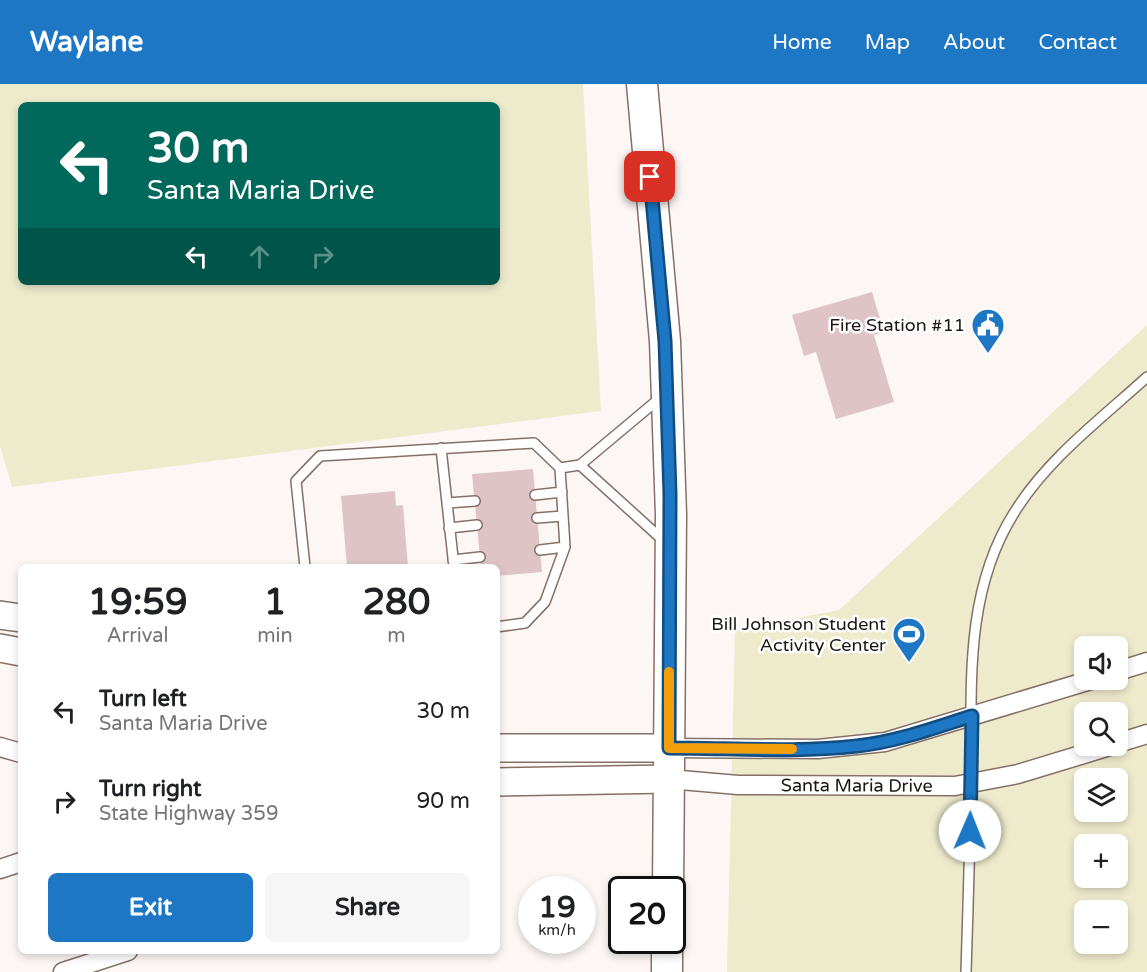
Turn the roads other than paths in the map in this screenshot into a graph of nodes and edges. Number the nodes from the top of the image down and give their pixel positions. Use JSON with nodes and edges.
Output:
{"nodes":[{"id":1,"x":642,"y":84,"type":"edge"},
{"id":2,"x":1147,"y":377,"type":"edge"},
{"id":3,"x":667,"y":393,"type":"junction"},
{"id":4,"x":441,"y":448,"type":"junction"},
{"id":5,"x":580,"y":465,"type":"junction"},
{"id":6,"x":560,"y":468,"type":"junction"},
{"id":7,"x":562,"y":492,"type":"junction"},
{"id":8,"x":535,"y":495,"type":"dead end"},
{"id":9,"x":475,"y":501,"type":"dead end"},
{"id":10,"x":447,"y":503,"type":"junction"},
{"id":11,"x":563,"y":516,"type":"junction"},
{"id":12,"x":537,"y":518,"type":"dead end"},
{"id":13,"x":477,"y":525,"type":"dead end"},
{"id":14,"x":449,"y":528,"type":"junction"},
{"id":15,"x":565,"y":547,"type":"junction"},
{"id":16,"x":671,"y":548,"type":"junction"},
{"id":17,"x":540,"y":550,"type":"dead end"},
{"id":18,"x":480,"y":557,"type":"dead end"},
{"id":19,"x":305,"y":564,"type":"edge"},
{"id":20,"x":453,"y":564,"type":"edge"},
{"id":21,"x":0,"y":615,"type":"edge"},
{"id":22,"x":18,"y":618,"type":"edge"},
{"id":23,"x":500,"y":626,"type":"edge"},
{"id":24,"x":0,"y":648,"type":"edge"},
{"id":25,"x":18,"y":651,"type":"edge"},
{"id":26,"x":1147,"y":662,"type":"edge"},
{"id":27,"x":1128,"y":668,"type":"edge"},
{"id":28,"x":1074,"y":685,"type":"edge"},
{"id":29,"x":972,"y":716,"type":"junction"},
{"id":30,"x":1147,"y":734,"type":"edge"},
{"id":31,"x":1128,"y":740,"type":"edge"},
{"id":32,"x":0,"y":747,"type":"edge"},
{"id":33,"x":500,"y":748,"type":"edge"},
{"id":34,"x":669,"y":748,"type":"junction"},
{"id":35,"x":18,"y":752,"type":"edge"},
{"id":36,"x":1077,"y":756,"type":"edge"},
{"id":37,"x":669,"y":779,"type":"junction"},
{"id":38,"x":500,"y":782,"type":"edge"},
{"id":39,"x":971,"y":784,"type":"junction"},
{"id":40,"x":18,"y":863,"type":"edge"},
{"id":41,"x":0,"y":869,"type":"edge"},
{"id":42,"x":668,"y":876,"type":"edge"},
{"id":43,"x":667,"y":954,"type":"edge"},
{"id":44,"x":100,"y":955,"type":"edge"},
{"id":45,"x":63,"y":972,"type":"edge"},
{"id":46,"x":667,"y":972,"type":"edge"},
{"id":47,"x":966,"y":972,"type":"edge"}],
"edges":[{"from":1,"to":3,"type":"main road"},
{"from":2,"to":29,"type":"lane"},
{"from":3,"to":5,"type":"lane"},
{"from":3,"to":16,"type":"main road"},
{"from":4,"to":6,"type":"lane"},
{"from":4,"to":10,"type":"lane"},
{"from":4,"to":19,"type":"lane"},
{"from":5,"to":6,"type":"lane"},
{"from":5,"to":16,"type":"lane"},
{"from":6,"to":7,"type":"lane"},
{"from":7,"to":8,"type":"lane"},
{"from":7,"to":11,"type":"lane"},
{"from":9,"to":10,"type":"lane"},
{"from":10,"to":14,"type":"lane"},
{"from":11,"to":12,"type":"lane"},
{"from":11,"to":15,"type":"lane"},
{"from":13,"to":14,"type":"lane"},
{"from":14,"to":20,"type":"lane"},
{"from":15,"to":17,"type":"lane"},
{"from":15,"to":23,"type":"lane"},
{"from":16,"to":34,"type":"main road"},
{"from":18,"to":20,"type":"lane"},
{"from":21,"to":22,"type":"street"},
{"from":24,"to":25,"type":"street"},
{"from":26,"to":27,"type":"street"},
{"from":28,"to":29,"type":"street","name":"Santa Maria Drive"},
{"from":29,"to":34,"type":"street","name":"Santa Maria Drive"},
{"from":29,"to":39,"type":"lane"},
{"from":30,"to":31,"type":"street"},
{"from":32,"to":35,"type":"street"},
{"from":33,"to":34,"type":"street"},
{"from":34,"to":37,"type":"main road"},
{"from":36,"to":39,"type":"street","name":"Santa Maria Drive"},
{"from":37,"to":38,"type":"street"},
{"from":37,"to":39,"type":"street","name":"Santa Maria Drive"},
{"from":37,"to":42,"type":"main road"},
{"from":39,"to":47,"type":"lane"},
{"from":40,"to":41,"type":"street"},
{"from":43,"to":46,"type":"main road"},
{"from":44,"to":45,"type":"street"}]}
